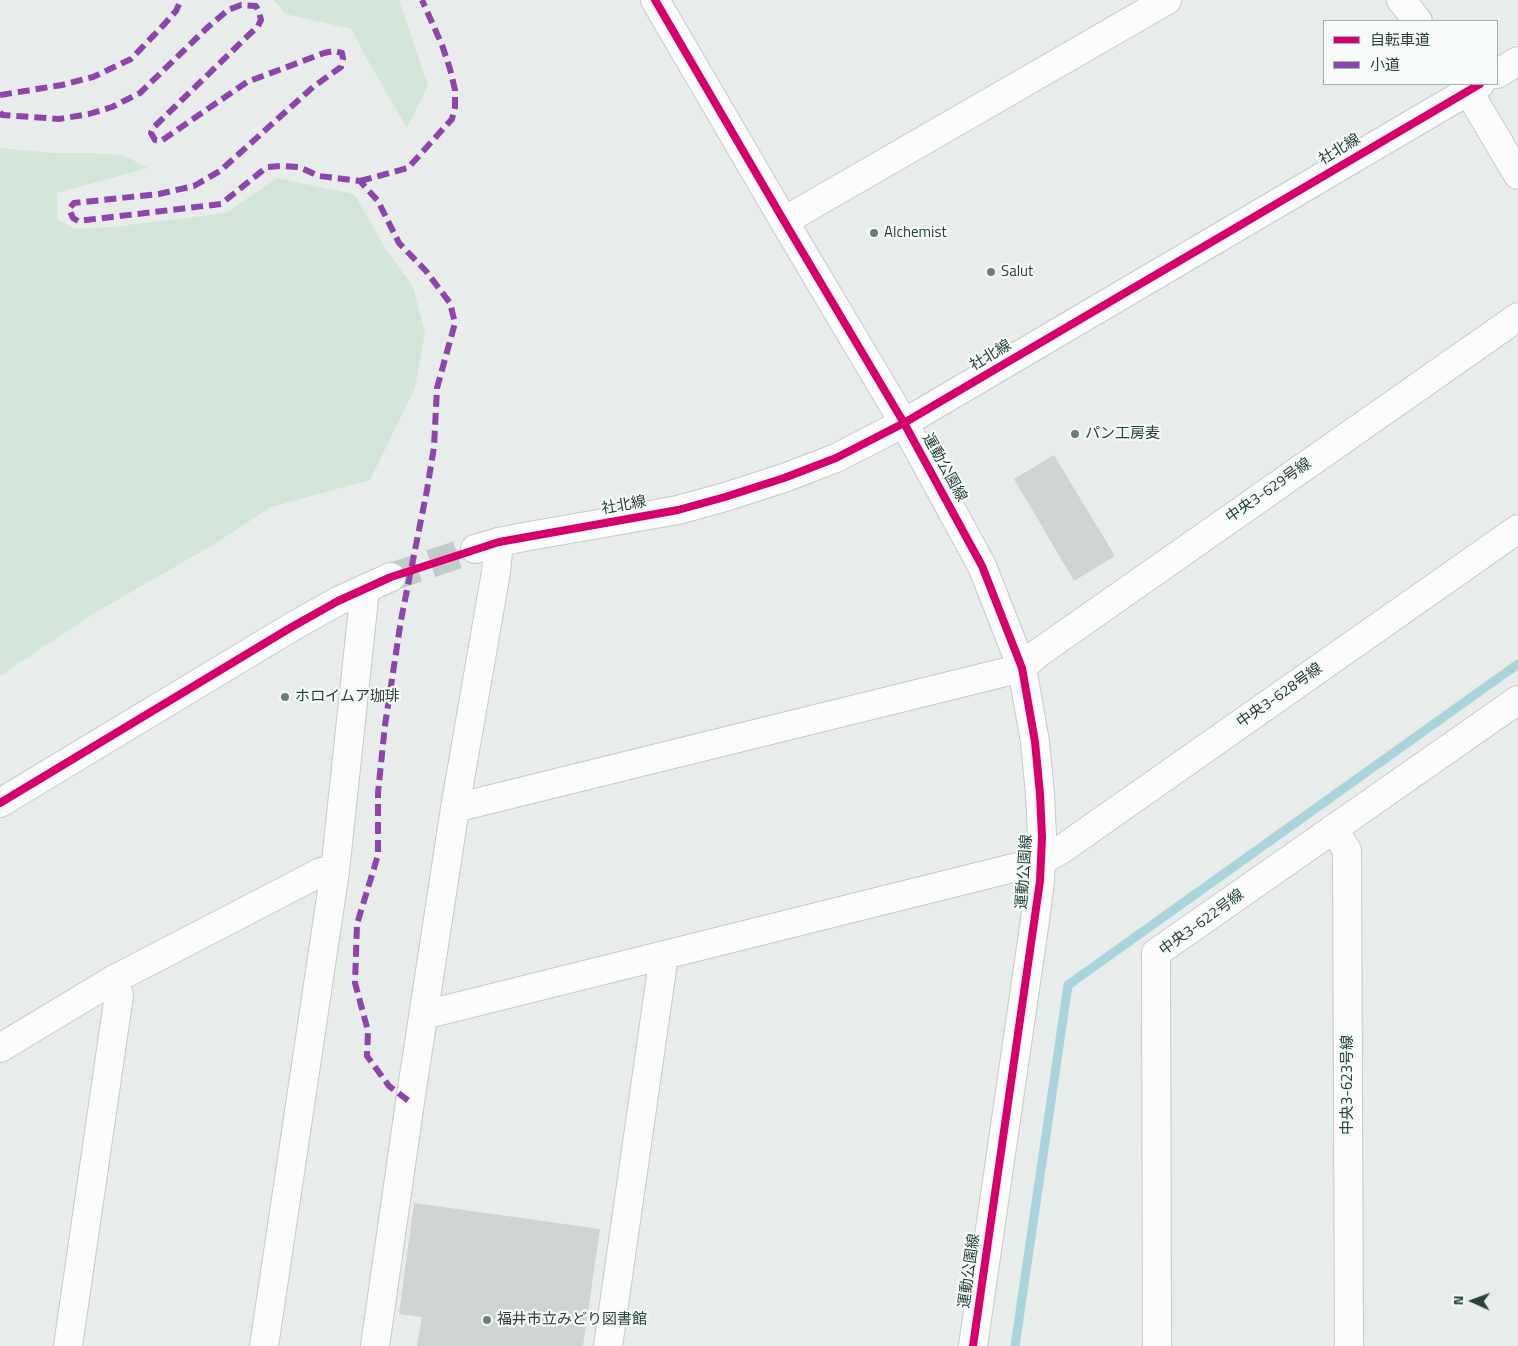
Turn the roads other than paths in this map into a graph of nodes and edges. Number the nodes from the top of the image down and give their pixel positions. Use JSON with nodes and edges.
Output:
{"nodes":[{"id":1,"x":655,"y":0,"type":"edge"},
{"id":2,"x":1166,"y":0,"type":"edge"},
{"id":3,"x":1402,"y":0,"type":"edge"},
{"id":4,"x":1417,"y":20,"type":"edge"},
{"id":5,"x":1518,"y":61,"type":"edge"},
{"id":6,"x":1498,"y":73,"type":"edge"},
{"id":7,"x":1471,"y":86,"type":"edge"},
{"id":8,"x":1518,"y":175,"type":"edge"},
{"id":9,"x":784,"y":221,"type":"junction"},
{"id":10,"x":1518,"y":317,"type":"edge"},
{"id":11,"x":904,"y":423,"type":"junction"},
{"id":12,"x":1518,"y":529,"type":"edge"},
{"id":13,"x":391,"y":577,"type":"tunnel mouth"},
{"id":14,"x":365,"y":589,"type":"junction"},
{"id":15,"x":1022,"y":668,"type":"junction"},
{"id":16,"x":1518,"y":700,"type":"edge"},
{"id":17,"x":0,"y":803,"type":"edge"},
{"id":18,"x":455,"y":808,"type":"junction"},
{"id":19,"x":1333,"y":829,"type":"junction"},
{"id":20,"x":1041,"y":860,"type":"junction"},
{"id":21,"x":335,"y":871,"type":"junction"},
{"id":22,"x":664,"y":955,"type":"junction"},
{"id":23,"x":113,"y":980,"type":"junction"},
{"id":24,"x":424,"y":1015,"type":"junction"},
{"id":25,"x":0,"y":1048,"type":"edge"},
{"id":26,"x":68,"y":1346,"type":"edge"},
{"id":27,"x":264,"y":1346,"type":"edge"},
{"id":28,"x":375,"y":1346,"type":"edge"},
{"id":29,"x":608,"y":1346,"type":"edge"},
{"id":30,"x":973,"y":1346,"type":"edge"},
{"id":31,"x":1157,"y":1346,"type":"edge"},
{"id":32,"x":1349,"y":1346,"type":"edge"}],
"edges":[{"from":1,"to":9,"type":"street","name":"運動公園線"},
{"from":2,"to":9,"type":"street"},
{"from":3,"to":4,"type":"street"},
{"from":5,"to":6,"type":"street"},
{"from":7,"to":8,"type":"street"},
{"from":7,"to":11,"type":"street","name":"社北線"},
{"from":9,"to":11,"type":"street","name":"運動公園線"},
{"from":10,"to":15,"type":"street","name":"中央3-629号線"},
{"from":11,"to":15,"type":"street","name":"運動公園線"},
{"from":11,"to":18,"type":"street","name":"社北線"},
{"from":12,"to":20,"type":"street","name":"中央3-628号線"},
{"from":13,"to":14,"type":"street"},
{"from":14,"to":17,"type":"street"},
{"from":14,"to":21,"type":"street"},
{"from":15,"to":18,"type":"street"},
{"from":15,"to":20,"type":"street","name":"運動公園線"},
{"from":16,"to":19,"type":"street","name":"中央3-622号線"},
{"from":18,"to":24,"type":"street"},
{"from":19,"to":31,"type":"street","name":"中央3-622号線"},
{"from":19,"to":32,"type":"street","name":"中央3-623号線"},
{"from":20,"to":22,"type":"street","name":"中央3-628号線"},
{"from":20,"to":30,"type":"street","name":"運動公園線"},
{"from":21,"to":23,"type":"street"},
{"from":21,"to":27,"type":"street"},
{"from":22,"to":24,"type":"street","name":"中央3-628号線"},
{"from":22,"to":29,"type":"street"},
{"from":23,"to":25,"type":"street"},
{"from":23,"to":26,"type":"street"},
{"from":24,"to":28,"type":"street"}]}
